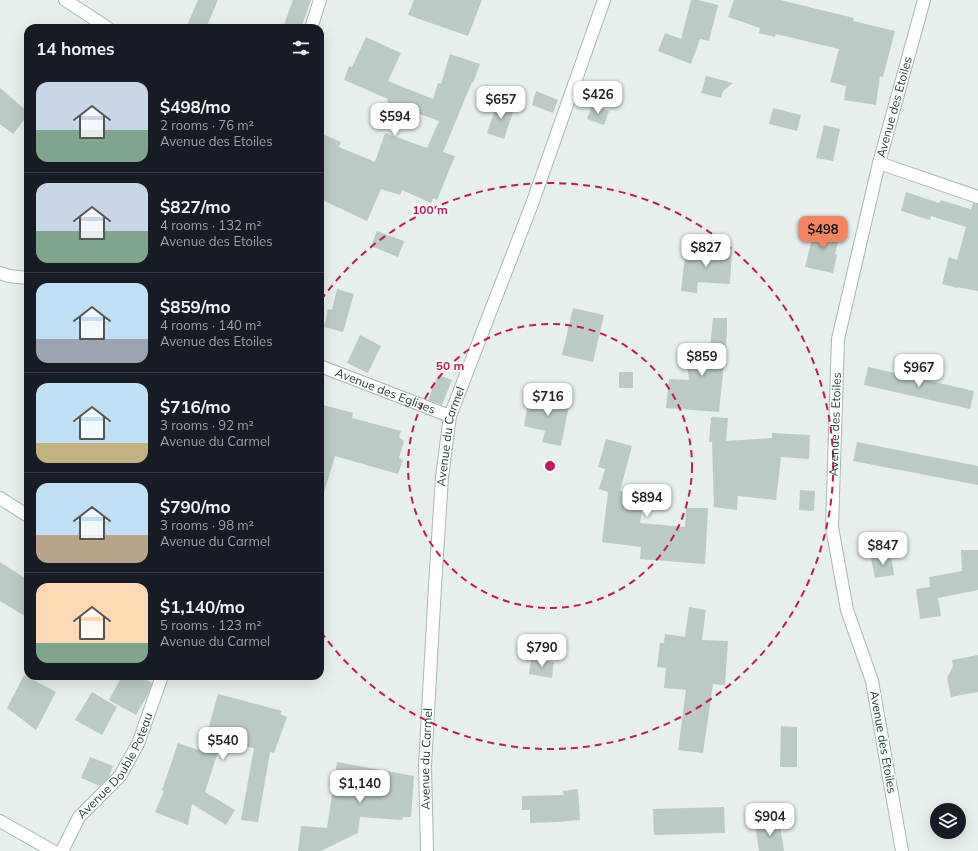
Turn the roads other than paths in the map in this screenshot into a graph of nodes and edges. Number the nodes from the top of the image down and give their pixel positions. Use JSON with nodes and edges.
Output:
{"nodes":[{"id":1,"x":64,"y":0,"type":"edge"},
{"id":2,"x":320,"y":0,"type":"edge"},
{"id":3,"x":604,"y":0,"type":"edge"},
{"id":4,"x":924,"y":0,"type":"edge"},
{"id":5,"x":102,"y":24,"type":"edge"},
{"id":6,"x":312,"y":24,"type":"edge"},
{"id":7,"x":879,"y":163,"type":"junction"},
{"id":8,"x":978,"y":196,"type":"edge"},
{"id":9,"x":0,"y":273,"type":"edge"},
{"id":10,"x":24,"y":278,"type":"edge"},
{"id":11,"x":324,"y":368,"type":"edge"},
{"id":12,"x":450,"y":416,"type":"junction"},
{"id":13,"x":0,"y":498,"type":"edge"},
{"id":14,"x":24,"y":513,"type":"edge"},
{"id":15,"x":161,"y":680,"type":"edge"},
{"id":16,"x":0,"y":821,"type":"edge"},
{"id":17,"x":53,"y":851,"type":"edge"},
{"id":18,"x":62,"y":851,"type":"edge"},
{"id":19,"x":427,"y":851,"type":"edge"},
{"id":20,"x":902,"y":851,"type":"edge"}],
"edges":[{"from":1,"to":5,"type":"street"},
{"from":2,"to":6,"type":"street"},
{"from":3,"to":12,"type":"street","name":"Avenue du Carmel"},
{"from":4,"to":7,"type":"street","name":"Avenue des Etoiles"},
{"from":7,"to":8,"type":"street"},
{"from":7,"to":20,"type":"street","name":"Avenue des Etoiles"},
{"from":9,"to":10,"type":"street"},
{"from":11,"to":12,"type":"street","name":"Avenue des Eglises"},
{"from":12,"to":19,"type":"street","name":"Avenue du Carmel"},
{"from":13,"to":14,"type":"street"},
{"from":15,"to":18,"type":"street","name":"Avenue Double Poteau"},
{"from":16,"to":17,"type":"street"}]}
